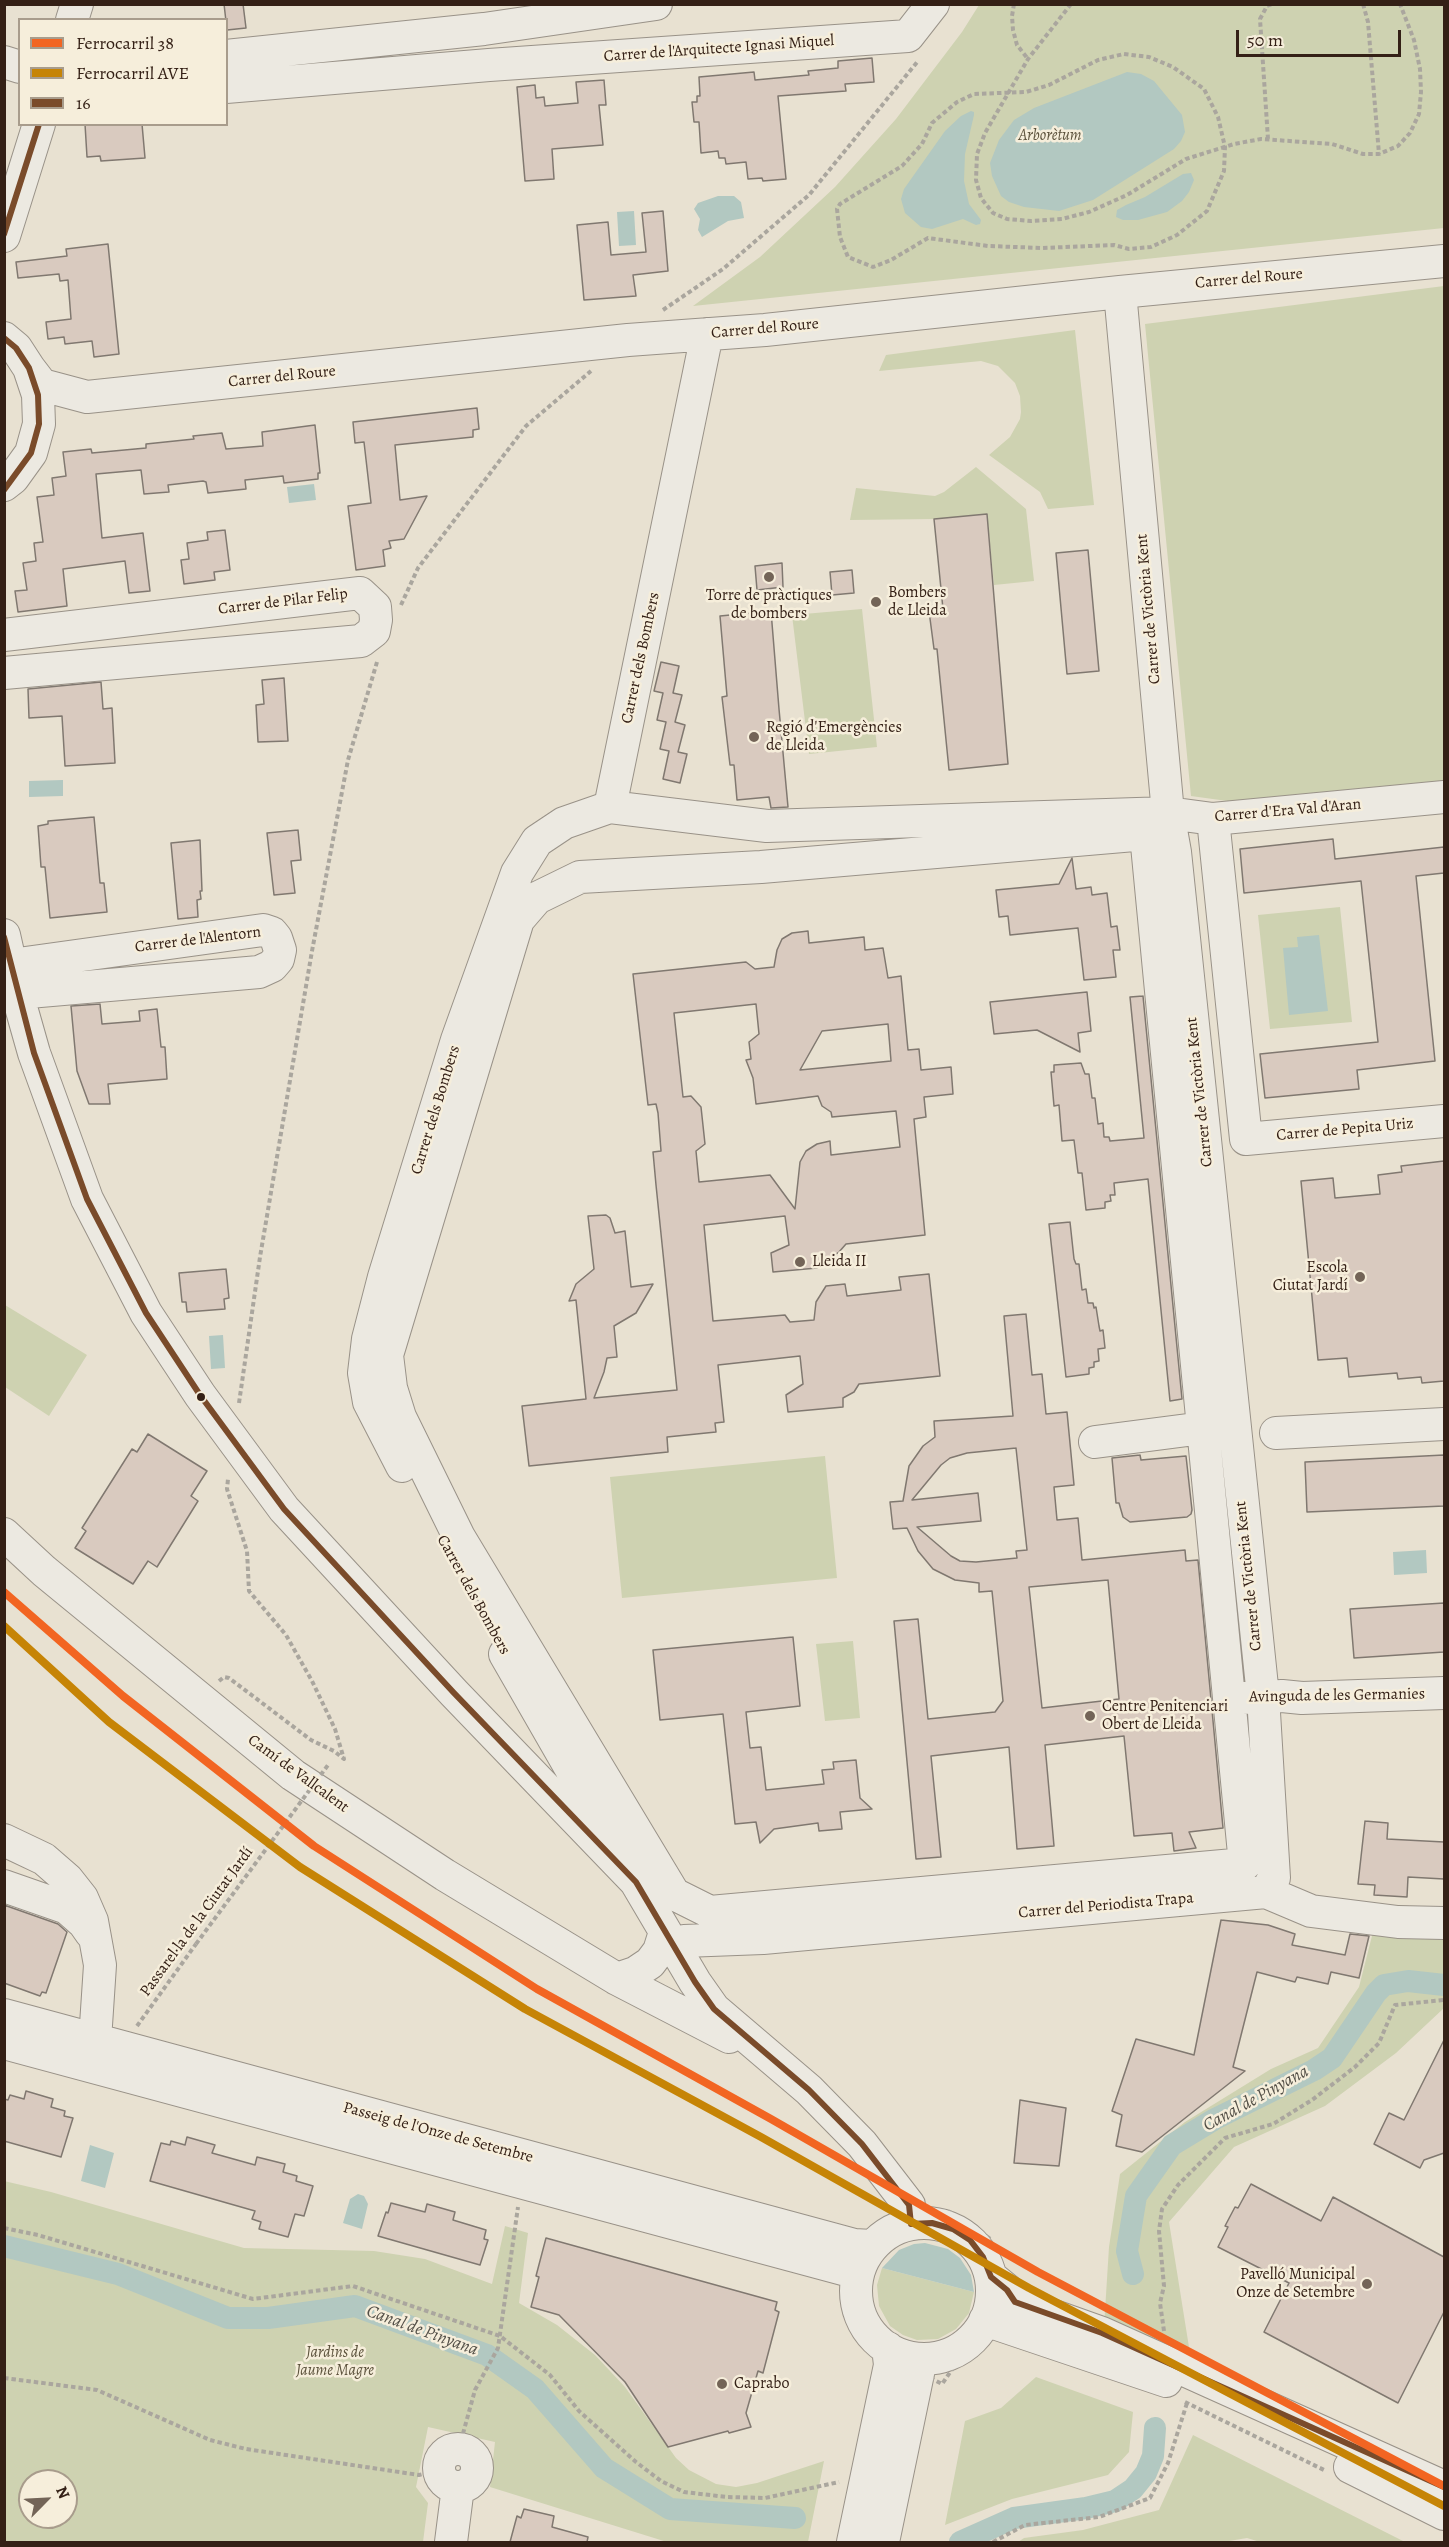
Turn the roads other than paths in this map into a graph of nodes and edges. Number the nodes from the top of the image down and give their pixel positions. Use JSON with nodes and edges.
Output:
{"nodes":[{"id":1,"x":656,"y":4,"type":"edge"},
{"id":2,"x":933,"y":4,"type":"edge"},
{"id":3,"x":484,"y":29,"type":"junction"},
{"id":4,"x":228,"y":56,"type":"edge"},
{"id":5,"x":489,"y":65,"type":"junction"},
{"id":6,"x":228,"y":87,"type":"edge"},
{"id":7,"x":21,"y":126,"type":"edge"},
{"id":8,"x":38,"y":126,"type":"edge"},
{"id":9,"x":4,"y":180,"type":"edge"},
{"id":10,"x":4,"y":236,"type":"edge"},
{"id":11,"x":1444,"y":261,"type":"edge"},
{"id":12,"x":1120,"y":292,"type":"junction"},
{"id":13,"x":706,"y":334,"type":"junction"},
{"id":14,"x":4,"y":338,"type":"edge"},
{"id":15,"x":29,"y":368,"type":"junction"},
{"id":16,"x":87,"y":397,"type":"junction"},
{"id":17,"x":39,"y":424,"type":"junction"},
{"id":18,"x":8,"y":485,"type":"edge"},
{"id":19,"x":4,"y":635,"type":"edge"},
{"id":20,"x":4,"y":673,"type":"edge"},
{"id":21,"x":1444,"y":797,"type":"edge"},
{"id":22,"x":610,"y":807,"type":"junction"},
{"id":23,"x":1147,"y":819,"type":"junction"},
{"id":24,"x":1214,"y":819,"type":"junction"},
{"id":25,"x":11,"y":964,"type":"edge"},
{"id":26,"x":1444,"y":1122,"type":"edge"},
{"id":27,"x":1444,"y":1424,"type":"edge"},
{"id":28,"x":1203,"y":1428,"type":"junction"},
{"id":29,"x":1276,"y":1433,"type":"dead end"},
{"id":30,"x":1095,"y":1442,"type":"dead end"},
{"id":31,"x":4,"y":1534,"type":"edge"},
{"id":32,"x":1444,"y":1693,"type":"edge"},
{"id":33,"x":1263,"y":1696,"type":"junction"},
{"id":34,"x":1229,"y":1699,"type":"junction"},
{"id":35,"x":4,"y":1840,"type":"edge"},
{"id":36,"x":4,"y":1886,"type":"edge"},
{"id":37,"x":641,"y":1892,"type":"junction"},
{"id":38,"x":1266,"y":1892,"type":"junction"},
{"id":39,"x":1444,"y":1923,"type":"edge"},
{"id":40,"x":669,"y":1938,"type":"junction"},
{"id":41,"x":763,"y":1938,"type":"junction"},
{"id":42,"x":97,"y":1941,"type":"junction"},
{"id":43,"x":617,"y":1978,"type":"junction"},
{"id":44,"x":695,"y":1983,"type":"junction"},
{"id":45,"x":4,"y":2015,"type":"edge"},
{"id":46,"x":95,"y":2040,"type":"junction"},
{"id":47,"x":4,"y":2043,"type":"edge"},
{"id":48,"x":766,"y":2054,"type":"junction"},
{"id":49,"x":911,"y":2217,"type":"junction"},
{"id":50,"x":857,"y":2258,"type":"junction"},
{"id":51,"x":999,"y":2283,"type":"junction"},
{"id":52,"x":997,"y":2328,"type":"junction"},
{"id":53,"x":904,"y":2361,"type":"junction"},
{"id":54,"x":452,"y":2468,"type":"road end"},
{"id":55,"x":1444,"y":2487,"type":"edge"},
{"id":56,"x":1444,"y":2514,"type":"edge"},
{"id":57,"x":451,"y":2542,"type":"edge"},
{"id":58,"x":853,"y":2542,"type":"edge"},
{"id":59,"x":883,"y":2542,"type":"edge"}],
"edges":[{"from":1,"to":3,"type":"street"},
{"from":2,"to":5,"type":"street","name":"Carrer de l'Arquitecte Ignasi Miquel"},
{"from":3,"to":4,"type":"street"},
{"from":3,"to":5,"type":"street"},
{"from":5,"to":6,"type":"street","name":"Carrer de l'Arquitecte Ignasi Miquel"},
{"from":7,"to":9,"type":"street"},
{"from":8,"to":10,"type":"street"},
{"from":11,"to":12,"type":"street","name":"Carrer del Roure"},
{"from":12,"to":13,"type":"street","name":"Carrer del Roure"},
{"from":12,"to":23,"type":"street","name":"Carrer de Victòria Kent"},
{"from":13,"to":16,"type":"street","name":"Carrer del Roure"},
{"from":13,"to":22,"type":"street","name":"Carrer dels Bombers"},
{"from":14,"to":15,"type":"street"},
{"from":15,"to":16,"type":"street","name":"Carrer del Roure"},
{"from":15,"to":17,"type":"street"},
{"from":16,"to":17,"type":"street","name":"Carrer del Roure"},
{"from":17,"to":18,"type":"street"},
{"from":19,"to":20,"type":"street","name":"Carrer de Pilar Felip"},
{"from":21,"to":24,"type":"street","name":"Carrer d'Era Val d'Aran"},
{"from":22,"to":23,"type":"street"},
{"from":22,"to":37,"type":"street","name":"Carrer dels Bombers"},
{"from":23,"to":24,"type":"street","name":"Carrer d'Era Val d'Aran"},
{"from":23,"to":28,"type":"street","name":"Carrer de Victòria Kent"},
{"from":23,"to":33,"type":"street","name":"Carrer de Victòria Kent"},
{"from":23,"to":34,"type":"street","name":"Carrer de Victòria Kent"},
{"from":24,"to":26,"type":"street","name":"Carrer de Pepita Uriz"},
{"from":25,"to":25,"type":"street","name":"Carrer de l'Alentorn"},
{"from":25,"to":37,"type":"street"},
{"from":27,"to":29,"type":"street"},
{"from":28,"to":30,"type":"street"},
{"from":28,"to":34,"type":"street","name":"Carrer de Victòria Kent"},
{"from":31,"to":43,"type":"street","name":"Camí de Vallcalent"},
{"from":32,"to":33,"type":"street","name":"Avinguda de les Germanies"},
{"from":33,"to":34,"type":"street","name":"Avinguda de les Germanies"},
{"from":33,"to":38,"type":"street","name":"Carrer de Victòria Kent"},
{"from":35,"to":42,"type":"street"},
{"from":36,"to":42,"type":"street"},
{"from":37,"to":40,"type":"street"},
{"from":37,"to":41,"type":"street","name":"Carrer del Periodista Trapa"},
{"from":38,"to":39,"type":"street","name":"Carrer del Periodista Trapa"},
{"from":38,"to":41,"type":"street","name":"Carrer del Periodista Trapa"},
{"from":40,"to":41,"type":"street","name":"Carrer del Periodista Trapa"},
{"from":40,"to":43,"type":"street"},
{"from":40,"to":44,"type":"street"},
{"from":41,"to":44,"type":"street","name":"Carrer del Periodista Trapa"},
{"from":42,"to":46,"type":"street"},
{"from":43,"to":48,"type":"street","name":"Camí de Vallcalent"},
{"from":44,"to":48,"type":"street"},
{"from":45,"to":46,"type":"street","name":"Passeig de l'Onze de Setembre"},
{"from":46,"to":50,"type":"street","name":"Passeig de l'Onze de Setembre"},
{"from":47,"to":50,"type":"street","name":"Passeig de l'Onze de Setembre"},
{"from":48,"to":49,"type":"street"},
{"from":49,"to":50,"type":"street"},
{"from":49,"to":51,"type":"street"},
{"from":50,"to":53,"type":"street"},
{"from":51,"to":52,"type":"street"},
{"from":51,"to":55,"type":"street"},
{"from":52,"to":53,"type":"street"},
{"from":52,"to":56,"type":"street"},
{"from":53,"to":58,"type":"street"},
{"from":53,"to":59,"type":"street"},
{"from":54,"to":57,"type":"street"}]}
